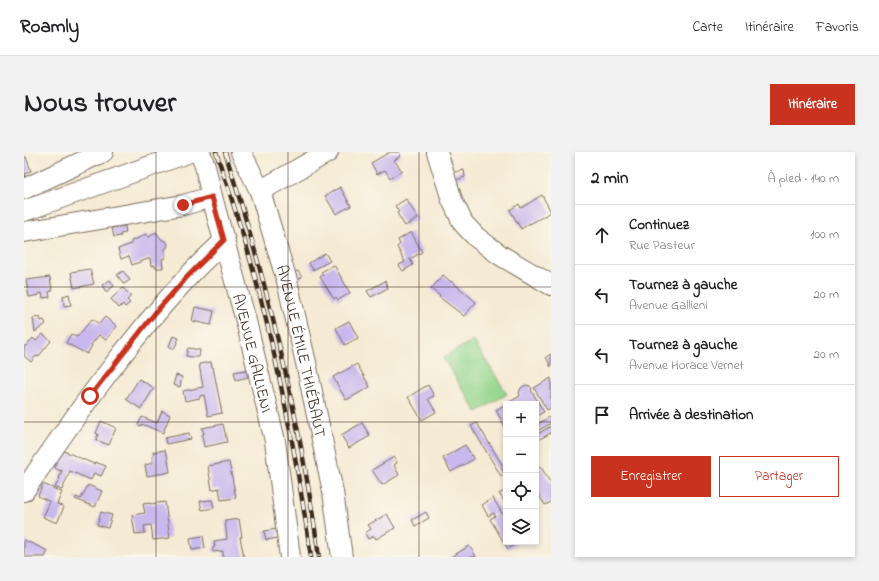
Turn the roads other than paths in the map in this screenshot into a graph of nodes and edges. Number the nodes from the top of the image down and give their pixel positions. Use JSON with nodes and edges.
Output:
{"nodes":[{"id":1,"x":103,"y":152,"type":"edge"},
{"id":2,"x":200,"y":152,"type":"edge"},
{"id":3,"x":241,"y":152,"type":"edge"},
{"id":4,"x":328,"y":152,"type":"edge"},
{"id":5,"x":437,"y":152,"type":"edge"},
{"id":6,"x":183,"y":155,"type":"edge"},
{"id":7,"x":24,"y":188,"type":"edge"},
{"id":8,"x":260,"y":191,"type":"junction"},
{"id":9,"x":212,"y":197,"type":"junction"},
{"id":10,"x":24,"y":211,"type":"edge"},
{"id":11,"x":24,"y":232,"type":"edge"},
{"id":12,"x":224,"y":240,"type":"junction"},
{"id":13,"x":551,"y":285,"type":"edge"},
{"id":14,"x":24,"y":491,"type":"edge"},
{"id":15,"x":290,"y":557,"type":"edge"},
{"id":16,"x":342,"y":557,"type":"edge"}],
"edges":[{"from":1,"to":7,"type":"street"},
{"from":2,"to":9,"type":"street","name":"AVENUE GALLIENI"},
{"from":3,"to":8,"type":"street","name":"AVENUE ÉMILE THIÉBAUT"},
{"from":4,"to":8,"type":"street"},
{"from":5,"to":13,"type":"street"},
{"from":6,"to":10,"type":"street"},
{"from":8,"to":16,"type":"street","name":"AVENUE ÉMILE THIÉBAUT"},
{"from":9,"to":11,"type":"street"},
{"from":9,"to":12,"type":"street","name":"AVENUE GALLIENI"},
{"from":12,"to":14,"type":"street"},
{"from":12,"to":15,"type":"street","name":"AVENUE GALLIENI"}]}
